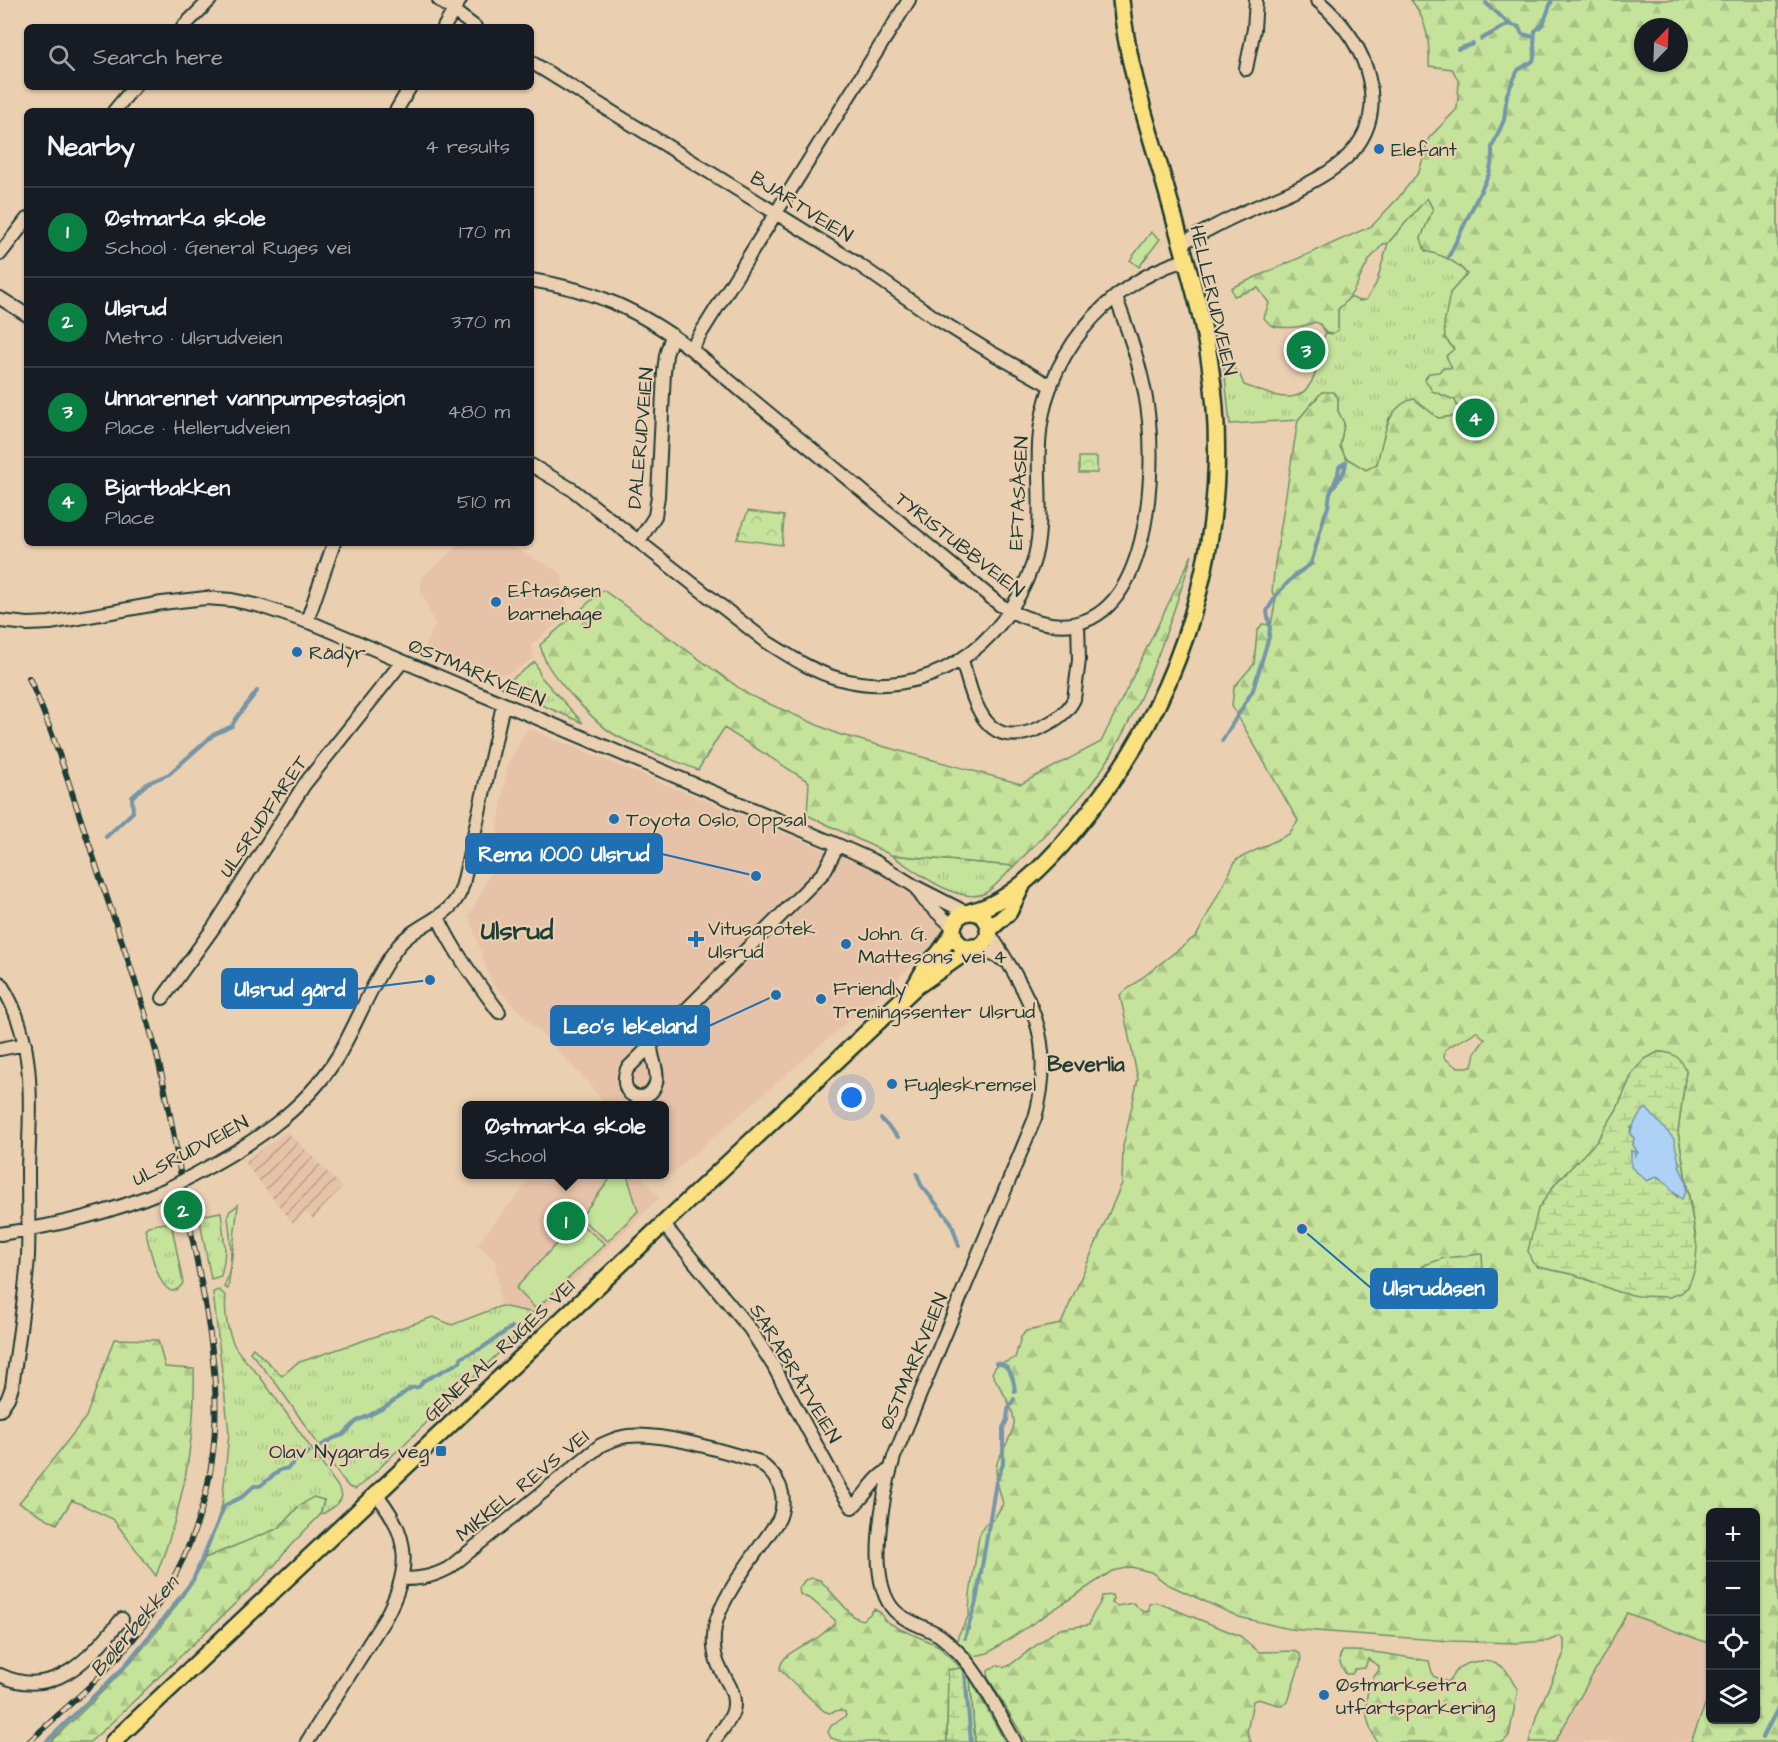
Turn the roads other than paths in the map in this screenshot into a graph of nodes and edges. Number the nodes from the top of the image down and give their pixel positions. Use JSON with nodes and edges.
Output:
{"nodes":[{"id":1,"x":210,"y":0,"type":"edge"},
{"id":2,"x":439,"y":0,"type":"edge"},
{"id":3,"x":460,"y":0,"type":"edge"},
{"id":4,"x":909,"y":0,"type":"edge"},
{"id":5,"x":1121,"y":0,"type":"edge"},
{"id":6,"x":1256,"y":0,"type":"edge"},
{"id":7,"x":1317,"y":0,"type":"edge"},
{"id":8,"x":453,"y":12,"type":"junction"},
{"id":9,"x":186,"y":24,"type":"edge"},
{"id":10,"x":446,"y":24,"type":"edge"},
{"id":11,"x":471,"y":24,"type":"edge"},
{"id":12,"x":534,"y":64,"type":"edge"},
{"id":13,"x":1246,"y":69,"type":"dead end"},
{"id":14,"x":132,"y":90,"type":"edge"},
{"id":15,"x":408,"y":90,"type":"edge"},
{"id":16,"x":116,"y":108,"type":"edge"},
{"id":17,"x":398,"y":108,"type":"edge"},
{"id":18,"x":777,"y":214,"type":"junction"},
{"id":19,"x":24,"y":223,"type":"edge"},
{"id":20,"x":1180,"y":243,"type":"junction"},
{"id":21,"x":0,"y":254,"type":"edge"},
{"id":22,"x":1185,"y":260,"type":"junction"},
{"id":23,"x":534,"y":281,"type":"edge"},
{"id":24,"x":0,"y":298,"type":"edge"},
{"id":25,"x":1116,"y":298,"type":"junction"},
{"id":26,"x":24,"y":313,"type":"edge"},
{"id":27,"x":672,"y":335,"type":"junction"},
{"id":28,"x":691,"y":349,"type":"junction"},
{"id":29,"x":1051,"y":386,"type":"junction"},
{"id":30,"x":534,"y":467,"type":"edge"},
{"id":31,"x":639,"y":542,"type":"junction"},
{"id":32,"x":333,"y":546,"type":"edge"},
{"id":33,"x":1009,"y":611,"type":"junction"},
{"id":34,"x":0,"y":621,"type":"edge"},
{"id":35,"x":307,"y":621,"type":"junction"},
{"id":36,"x":1078,"y":622,"type":"junction"},
{"id":37,"x":962,"y":660,"type":"junction"},
{"id":38,"x":402,"y":662,"type":"junction"},
{"id":39,"x":503,"y":705,"type":"junction"},
{"id":40,"x":838,"y":845,"type":"junction"},
{"id":41,"x":1023,"y":885,"type":"junction"},
{"id":42,"x":916,"y":887,"type":"junction"},
{"id":43,"x":969,"y":912,"type":"junction"},
{"id":44,"x":438,"y":917,"type":"junction"},
{"id":45,"x":953,"y":930,"type":"junction"},
{"id":46,"x":988,"y":931,"type":"junction"},
{"id":47,"x":975,"y":947,"type":"junction"},
{"id":48,"x":1006,"y":961,"type":"junction"},
{"id":49,"x":0,"y":983,"type":"edge"},
{"id":50,"x":914,"y":988,"type":"junction"},
{"id":51,"x":163,"y":998,"type":"dead end"},
{"id":52,"x":499,"y":1012,"type":"dead end"},
{"id":53,"x":25,"y":1044,"type":"junction"},
{"id":54,"x":651,"y":1046,"type":"dead end"},
{"id":55,"x":0,"y":1049,"type":"edge"},
{"id":56,"x":664,"y":1225,"type":"junction"},
{"id":57,"x":27,"y":1229,"type":"junction"},
{"id":58,"x":0,"y":1234,"type":"edge"},
{"id":59,"x":0,"y":1410,"type":"edge"},
{"id":60,"x":890,"y":1470,"type":"junction"},
{"id":61,"x":376,"y":1494,"type":"junction"},
{"id":62,"x":402,"y":1579,"type":"junction"},
{"id":63,"x":122,"y":1619,"type":"dead end"},
{"id":64,"x":0,"y":1675,"type":"edge"},
{"id":65,"x":113,"y":1742,"type":"edge"},
{"id":66,"x":306,"y":1742,"type":"edge"},
{"id":67,"x":713,"y":1742,"type":"edge"},
{"id":68,"x":1015,"y":1742,"type":"edge"}],
"edges":[{"from":1,"to":9,"type":"street"},
{"from":2,"to":8,"type":"street"},
{"from":3,"to":8,"type":"street"},
{"from":4,"to":18,"type":"street"},
{"from":5,"to":20,"type":"main road","name":"HELLERUDVEIEN"},
{"from":6,"to":13,"type":"street"},
{"from":7,"to":20,"type":"street"},
{"from":8,"to":10,"type":"street"},
{"from":8,"to":11,"type":"street"},
{"from":12,"to":18,"type":"street","name":"BJARTVEIEN"},
{"from":14,"to":16,"type":"street"},
{"from":15,"to":17,"type":"street"},
{"from":18,"to":28,"type":"street"},
{"from":18,"to":29,"type":"street","name":"BJARTVEIEN"},
{"from":19,"to":21,"type":"street"},
{"from":20,"to":22,"type":"main road","name":"HELLERUDVEIEN"},
{"from":22,"to":25,"type":"street","name":"EFTASÅSEN"},
{"from":22,"to":41,"type":"main road","name":"HELLERUDVEIEN"},
{"from":23,"to":27,"type":"street","name":"TYRISTUBBVEIEN"},
{"from":24,"to":26,"type":"street"},
{"from":25,"to":29,"type":"street","name":"EFTASÅSEN"},
{"from":25,"to":36,"type":"street","name":"TYRISTUBBVEIEN"},
{"from":27,"to":28,"type":"street","name":"TYRISTUBBVEIEN"},
{"from":27,"to":31,"type":"street","name":"DALERUDVEIEN"},
{"from":28,"to":33,"type":"street","name":"TYRISTUBBVEIEN"},
{"from":29,"to":33,"type":"street","name":"EFTASÅSEN"},
{"from":30,"to":31,"type":"street","name":"EFTASÅSEN"},
{"from":31,"to":37,"type":"street","name":"EFTASÅSEN"},
{"from":32,"to":35,"type":"street"},
{"from":33,"to":36,"type":"street","name":"TYRISTUBBVEIEN"},
{"from":33,"to":37,"type":"street","name":"EFTASÅSEN"},
{"from":34,"to":35,"type":"street","name":"ØSTMARKVEIEN"},
{"from":35,"to":38,"type":"street","name":"ØSTMARKVEIEN"},
{"from":36,"to":37,"type":"street"},
{"from":38,"to":39,"type":"street","name":"ØSTMARKVEIEN"},
{"from":38,"to":51,"type":"street","name":"ULSRUDFARET"},
{"from":39,"to":40,"type":"street","name":"ØSTMARKVEIEN"},
{"from":39,"to":44,"type":"street","name":"ULSRUDVEIEN"},
{"from":40,"to":42,"type":"street","name":"ØSTMARKVEIEN"},
{"from":40,"to":54,"type":"street"},
{"from":41,"to":43,"type":"main road","name":"HELLERUDVEIEN"},
{"from":41,"to":46,"type":"main road","name":"HELLERUDVEIEN"},
{"from":42,"to":43,"type":"street","name":"ØSTMARKVEIEN"},
{"from":42,"to":45,"type":"street","name":"ØSTMARKVEIEN"},
{"from":43,"to":45,"type":"main road"},
{"from":43,"to":46,"type":"main road"},
{"from":44,"to":52,"type":"street"},
{"from":44,"to":57,"type":"street","name":"ULSRUDVEIEN","bridge":true},
{"from":45,"to":47,"type":"main road"},
{"from":45,"to":50,"type":"main road","name":"GENERAL RUGES VEI"},
{"from":46,"to":47,"type":"main road"},
{"from":46,"to":48,"type":"street","name":"ØSTMARKVEIEN"},
{"from":47,"to":48,"type":"street","name":"ØSTMARKVEIEN"},
{"from":47,"to":50,"type":"main road","name":"GENERAL RUGES VEI"},
{"from":48,"to":60,"type":"street","name":"ØSTMARKVEIEN"},
{"from":49,"to":53,"type":"street"},
{"from":50,"to":56,"type":"main road","name":"GENERAL RUGES VEI"},
{"from":53,"to":55,"type":"street"},
{"from":53,"to":57,"type":"street"},
{"from":56,"to":60,"type":"street","name":"SARABRÅTVEIEN"},
{"from":56,"to":61,"type":"main road","name":"GENERAL RUGES VEI"},
{"from":57,"to":58,"type":"street","name":"ULSRUDVEIEN"},
{"from":57,"to":59,"type":"street"},
{"from":60,"to":68,"type":"street","name":"ØSTMARKVEIEN"},
{"from":61,"to":62,"type":"street"},
{"from":61,"to":65,"type":"main road","name":"GENERAL RUGES VEI"},
{"from":62,"to":66,"type":"street"},
{"from":62,"to":67,"type":"street","name":"MIKKEL REVS VEI"},
{"from":63,"to":64,"type":"street"}]}
